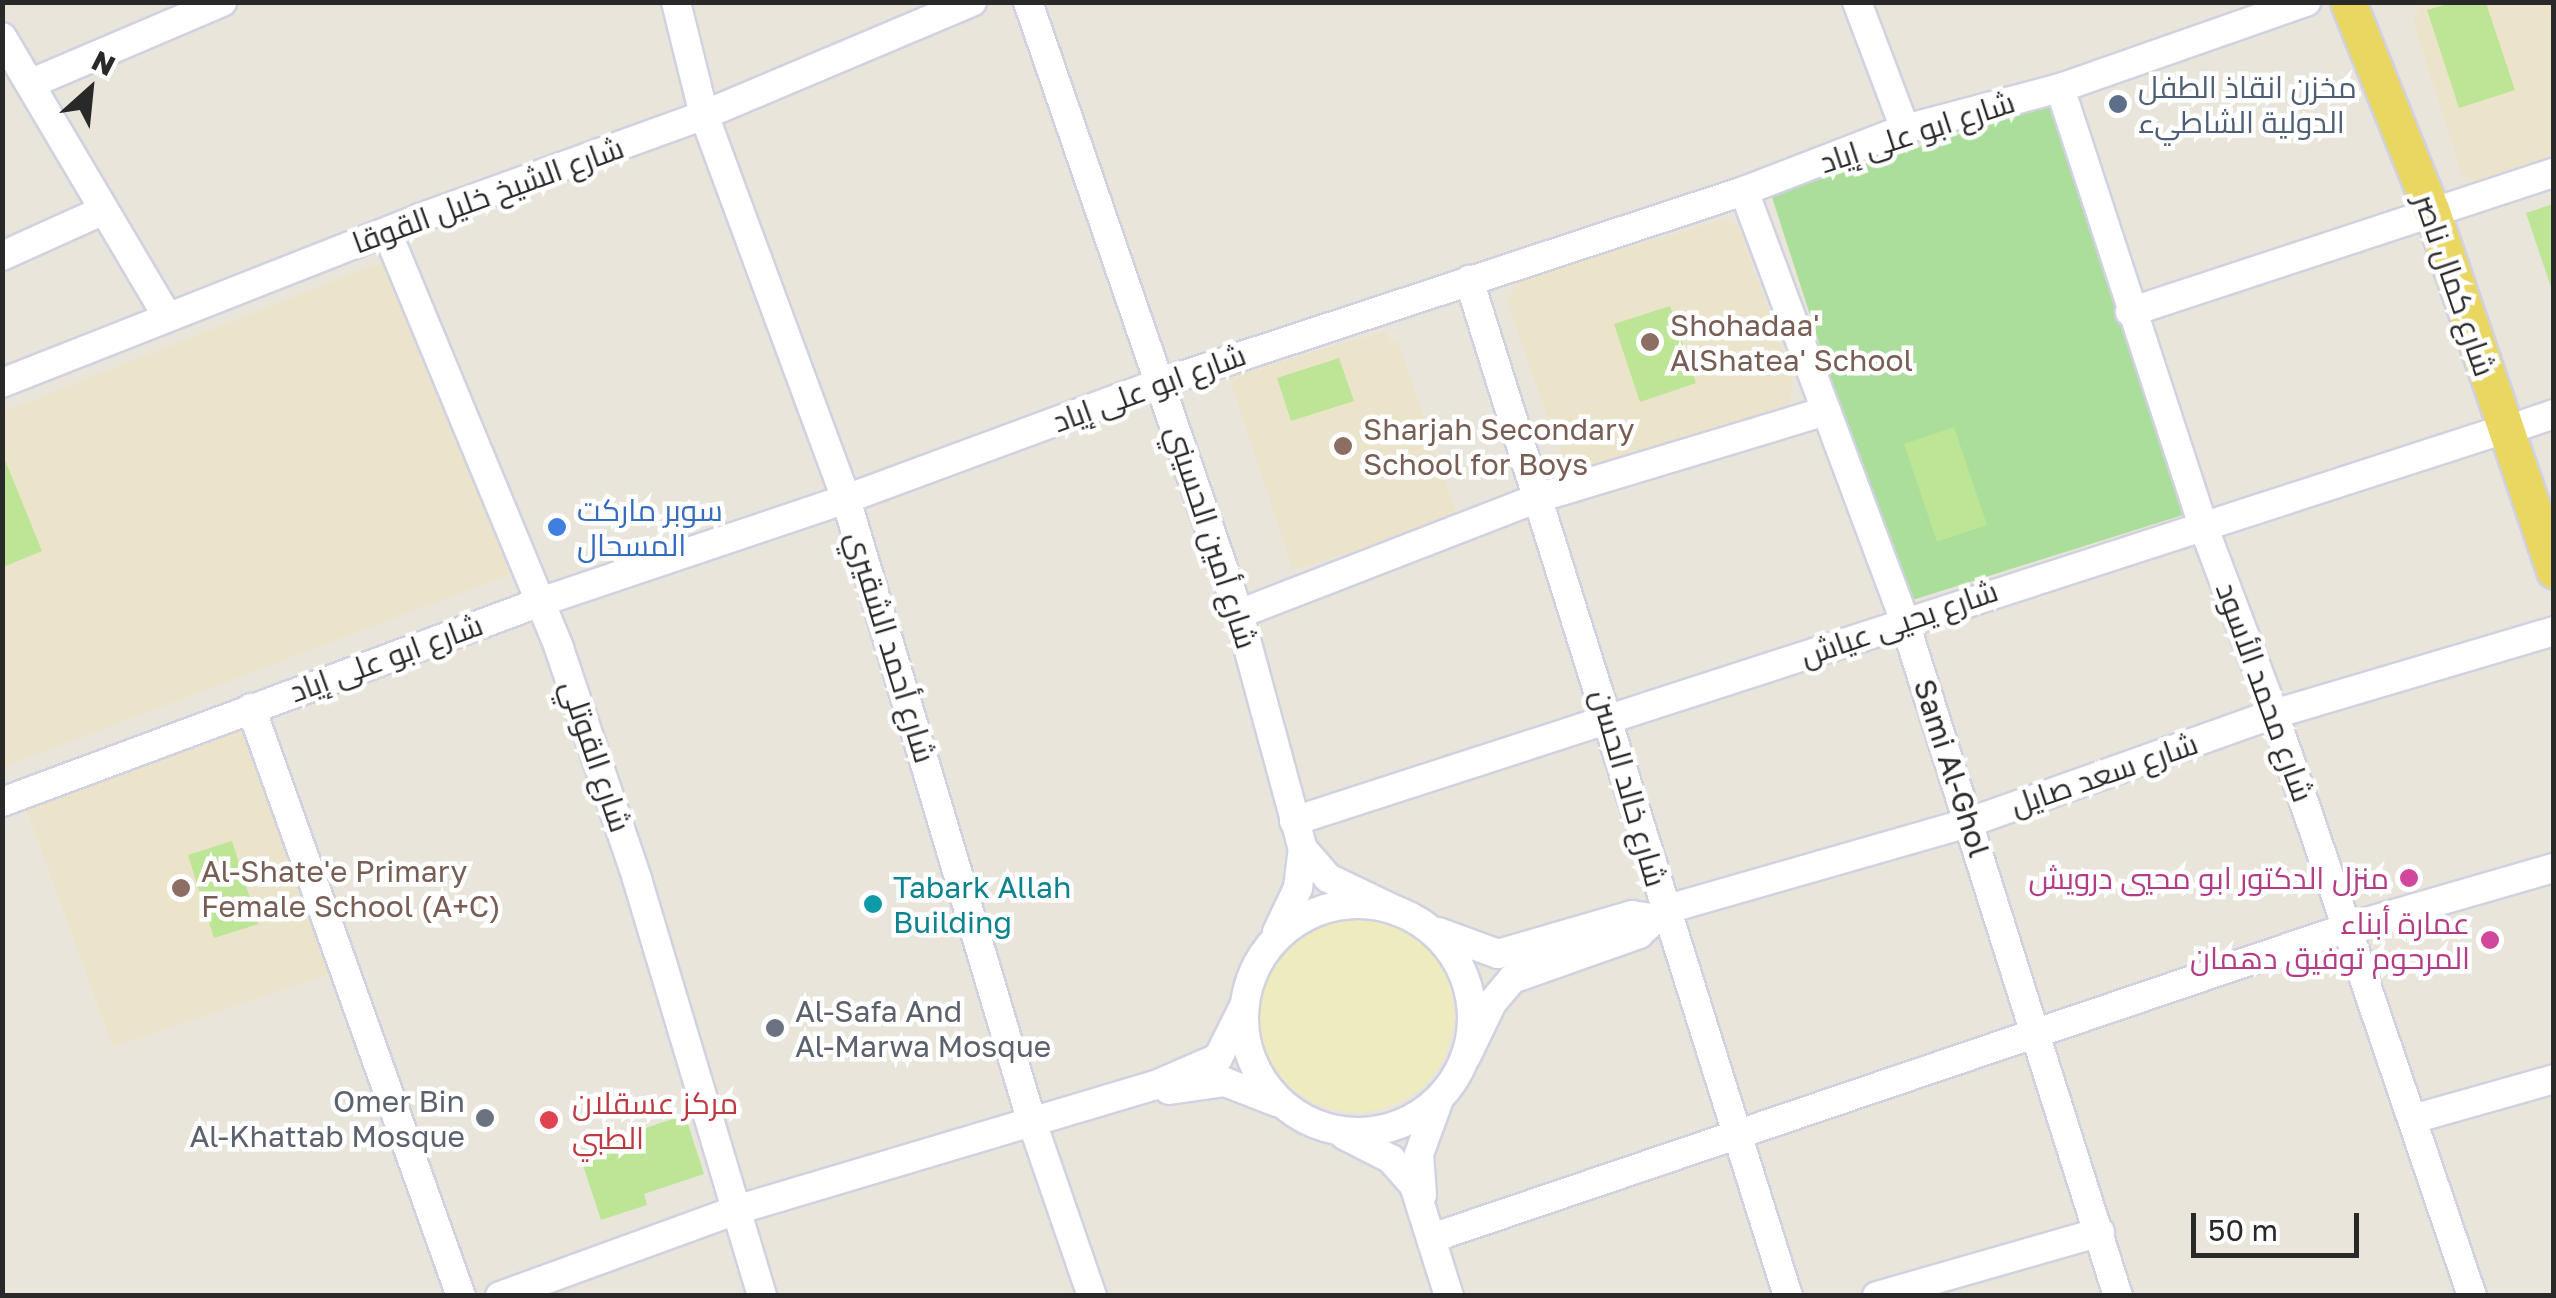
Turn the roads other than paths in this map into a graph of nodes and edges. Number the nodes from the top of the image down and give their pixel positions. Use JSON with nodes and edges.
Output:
{"nodes":[{"id":1,"x":222,"y":2,"type":"edge"},
{"id":2,"x":676,"y":2,"type":"edge"},
{"id":3,"x":972,"y":2,"type":"edge"},
{"id":4,"x":1028,"y":2,"type":"edge"},
{"id":5,"x":1857,"y":2,"type":"edge"},
{"id":6,"x":2306,"y":2,"type":"edge"},
{"id":7,"x":2348,"y":2,"type":"edge"},
{"id":8,"x":2372,"y":2,"type":"edge"},
{"id":9,"x":2,"y":37,"type":"edge"},
{"id":10,"x":32,"y":83,"type":"junction"},
{"id":11,"x":2060,"y":88,"type":"junction"},
{"id":12,"x":704,"y":115,"type":"junction"},
{"id":13,"x":1905,"y":129,"type":"junction"},
{"id":14,"x":2554,"y":173,"type":"edge"},
{"id":15,"x":1744,"y":191,"type":"junction"},
{"id":16,"x":2443,"y":209,"type":"junction"},
{"id":17,"x":104,"y":210,"type":"junction"},
{"id":18,"x":386,"y":232,"type":"junction"},
{"id":19,"x":2,"y":256,"type":"edge"},
{"id":20,"x":1469,"y":280,"type":"junction"},
{"id":21,"x":2130,"y":312,"type":"junction"},
{"id":22,"x":167,"y":316,"type":"junction"},
{"id":23,"x":1162,"y":382,"type":"junction"},
{"id":24,"x":2,"y":383,"type":"edge"},
{"id":25,"x":1826,"y":411,"type":"junction"},
{"id":26,"x":2528,"y":422,"type":"edge"},
{"id":27,"x":1541,"y":497,"type":"junction"},
{"id":28,"x":846,"y":499,"type":"junction"},
{"id":29,"x":2554,"y":518,"type":"edge"},
{"id":30,"x":2202,"y":523,"type":"junction"},
{"id":31,"x":2554,"y":571,"type":"edge"},
{"id":32,"x":543,"y":601,"type":"junction"},
{"id":33,"x":1239,"y":614,"type":"junction"},
{"id":34,"x":1904,"y":620,"type":"junction"},
{"id":35,"x":2554,"y":631,"type":"edge"},
{"id":36,"x":251,"y":708,"type":"junction"},
{"id":37,"x":2274,"y":714,"type":"junction"},
{"id":38,"x":1612,"y":723,"type":"junction"},
{"id":39,"x":2,"y":802,"type":"edge"},
{"id":40,"x":1294,"y":820,"type":"junction"},
{"id":41,"x":1970,"y":822,"type":"junction"},
{"id":42,"x":1303,"y":849,"type":"junction"},
{"id":43,"x":2554,"y":868,"type":"edge"},
{"id":44,"x":1660,"y":914,"type":"junction"},
{"id":45,"x":1409,"y":918,"type":"junction"},
{"id":46,"x":2349,"y":927,"type":"junction"},
{"id":47,"x":1264,"y":954,"type":"junction"},
{"id":48,"x":1245,"y":1004,"type":"junction"},
{"id":49,"x":2036,"y":1034,"type":"junction"},
{"id":50,"x":1466,"y":1057,"type":"junction"},
{"id":51,"x":2554,"y":1078,"type":"edge"},
{"id":52,"x":1153,"y":1086,"type":"junction"},
{"id":53,"x":1442,"y":1094,"type":"junction"},
{"id":54,"x":1288,"y":1108,"type":"junction"},
{"id":55,"x":1031,"y":1119,"type":"junction"},
{"id":56,"x":2413,"y":1120,"type":"junction"},
{"id":57,"x":1327,"y":1127,"type":"junction"},
{"id":58,"x":1737,"y":1133,"type":"junction"},
{"id":59,"x":1423,"y":1206,"type":"junction"},
{"id":60,"x":736,"y":1210,"type":"junction"},
{"id":61,"x":2100,"y":1232,"type":"junction"},
{"id":62,"x":1432,"y":1238,"type":"junction"},
{"id":63,"x":461,"y":1296,"type":"edge"},
{"id":64,"x":500,"y":1296,"type":"edge"},
{"id":65,"x":762,"y":1296,"type":"edge"},
{"id":66,"x":1092,"y":1296,"type":"edge"},
{"id":67,"x":1449,"y":1296,"type":"edge"},
{"id":68,"x":1788,"y":1296,"type":"edge"},
{"id":69,"x":1878,"y":1296,"type":"edge"},
{"id":70,"x":2118,"y":1296,"type":"edge"},
{"id":71,"x":2472,"y":1296,"type":"edge"}],
"edges":[{"from":1,"to":10,"type":"street"},
{"from":2,"to":12,"type":"street","name":"شارع أحمد الشقيري"},
{"from":3,"to":12,"type":"street","name":"شارع الشيخ خليل القوقا"},
{"from":4,"to":23,"type":"street","name":"شارع أمين الحسيني"},
{"from":5,"to":13,"type":"street"},
{"from":6,"to":11,"type":"street","name":"شارع ابو على إياد"},
{"from":7,"to":16,"type":"main road","name":"شارع كمال ناصر"},
{"from":8,"to":16,"type":"main road","name":"شارع كمال ناصر"},
{"from":9,"to":10,"type":"street"},
{"from":10,"to":17,"type":"street"},
{"from":11,"to":13,"type":"street","name":"شارع ابو على إياد"},
{"from":11,"to":21,"type":"street","name":"شارع محمد الأسود"},
{"from":12,"to":18,"type":"street","name":"شارع الشيخ خليل القوقا"},
{"from":12,"to":28,"type":"street","name":"شارع أحمد الشقيري"},
{"from":13,"to":15,"type":"street","name":"شارع ابو على إياد"},
{"from":14,"to":16,"type":"street"},
{"from":15,"to":20,"type":"street","name":"شارع ابو على إياد"},
{"from":15,"to":25,"type":"street","name":"Sami Al-Ghol"},
{"from":16,"to":21,"type":"street"},
{"from":16,"to":26,"type":"main road","name":"شارع كمال ناصر"},
{"from":17,"to":19,"type":"street"},
{"from":17,"to":22,"type":"street"},
{"from":18,"to":22,"type":"street","name":"شارع الشيخ خليل القوقا"},
{"from":18,"to":32,"type":"street","name":"شارع القوتلي"},
{"from":20,"to":23,"type":"street","name":"شارع ابو على إياد"},
{"from":20,"to":27,"type":"street","name":"شارع خالد الحسن"},
{"from":21,"to":30,"type":"street","name":"شارع محمد الأسود"},
{"from":22,"to":24,"type":"street","name":"شارع الشيخ خليل القوقا"},
{"from":23,"to":28,"type":"street","name":"شارع ابو على إياد"},
{"from":23,"to":33,"type":"street","name":"شارع أمين الحسيني"},
{"from":25,"to":27,"type":"street"},
{"from":25,"to":34,"type":"street","name":"Sami Al-Ghol"},
{"from":26,"to":29,"type":"main road","name":"شارع كمال ناصر"},
{"from":26,"to":30,"type":"street","name":"شارع يحيى عياش"},
{"from":26,"to":31,"type":"main road","name":"شارع كمال ناصر"},
{"from":27,"to":33,"type":"street"},
{"from":27,"to":38,"type":"street","name":"شارع خالد الحسن"},
{"from":28,"to":32,"type":"street","name":"شارع ابو على إياد"},
{"from":28,"to":55,"type":"street","name":"شارع أحمد الشقيري"},
{"from":30,"to":34,"type":"street","name":"شارع يحيى عياش"},
{"from":30,"to":37,"type":"street","name":"شارع محمد الأسود"},
{"from":32,"to":36,"type":"street","name":"شارع ابو على إياد"},
{"from":32,"to":60,"type":"street","name":"شارع القوتلي"},
{"from":33,"to":40,"type":"street","name":"شارع أمين الحسيني"},
{"from":34,"to":38,"type":"street","name":"شارع يحيى عياش"},
{"from":34,"to":41,"type":"street","name":"Sami Al-Ghol"},
{"from":35,"to":37,"type":"street","name":"شارع سعد صايل"},
{"from":36,"to":39,"type":"street","name":"شارع ابو على إياد"},
{"from":36,"to":63,"type":"street"},
{"from":37,"to":41,"type":"street","name":"شارع سعد صايل"},
{"from":37,"to":46,"type":"street","name":"شارع محمد الأسود"},
{"from":38,"to":40,"type":"street","name":"شارع يحيى عياش"},
{"from":38,"to":44,"type":"street","name":"شارع خالد الحسن"},
{"from":40,"to":42,"type":"street","name":"شارع أمين الحسيني"},
{"from":41,"to":44,"type":"street","name":"شارع سعد صايل"},
{"from":41,"to":49,"type":"street","name":"Sami Al-Ghol"},
{"from":42,"to":45,"type":"street","name":"شارع أمين الحسيني"},
{"from":42,"to":47,"type":"street","name":"شارع أمين الحسيني"},
{"from":43,"to":46,"type":"street"},
{"from":44,"to":45,"type":"street","name":"شارع سعد صايل"},
{"from":44,"to":50,"type":"street","name":"شارع سعد صايل"},
{"from":44,"to":58,"type":"street","name":"شارع خالد الحسن"},
{"from":45,"to":47,"type":"street"},
{"from":45,"to":50,"type":"street"},
{"from":46,"to":49,"type":"street"},
{"from":46,"to":56,"type":"street","name":"شارع محمد الأسود"},
{"from":47,"to":48,"type":"street"},
{"from":48,"to":52,"type":"street"},
{"from":48,"to":54,"type":"street"},
{"from":49,"to":58,"type":"street"},
{"from":49,"to":61,"type":"street","name":"Sami Al-Ghol"},
{"from":50,"to":53,"type":"street"},
{"from":51,"to":56,"type":"street"},
{"from":52,"to":54,"type":"street"},
{"from":52,"to":55,"type":"street"},
{"from":53,"to":57,"type":"street"},
{"from":53,"to":59,"type":"street"},
{"from":54,"to":57,"type":"street"},
{"from":55,"to":60,"type":"street"},
{"from":55,"to":66,"type":"street","name":"شارع أحمد الشقيري"},
{"from":56,"to":71,"type":"street","name":"شارع محمد الأسود"},
{"from":57,"to":59,"type":"street"},
{"from":58,"to":62,"type":"street"},
{"from":58,"to":68,"type":"street","name":"شارع خالد الحسن"},
{"from":59,"to":62,"type":"street"},
{"from":60,"to":64,"type":"street"},
{"from":60,"to":65,"type":"street","name":"شارع القوتلي"},
{"from":61,"to":69,"type":"street"},
{"from":61,"to":70,"type":"street","name":"Sami Al-Ghol"},
{"from":62,"to":67,"type":"street"}]}
